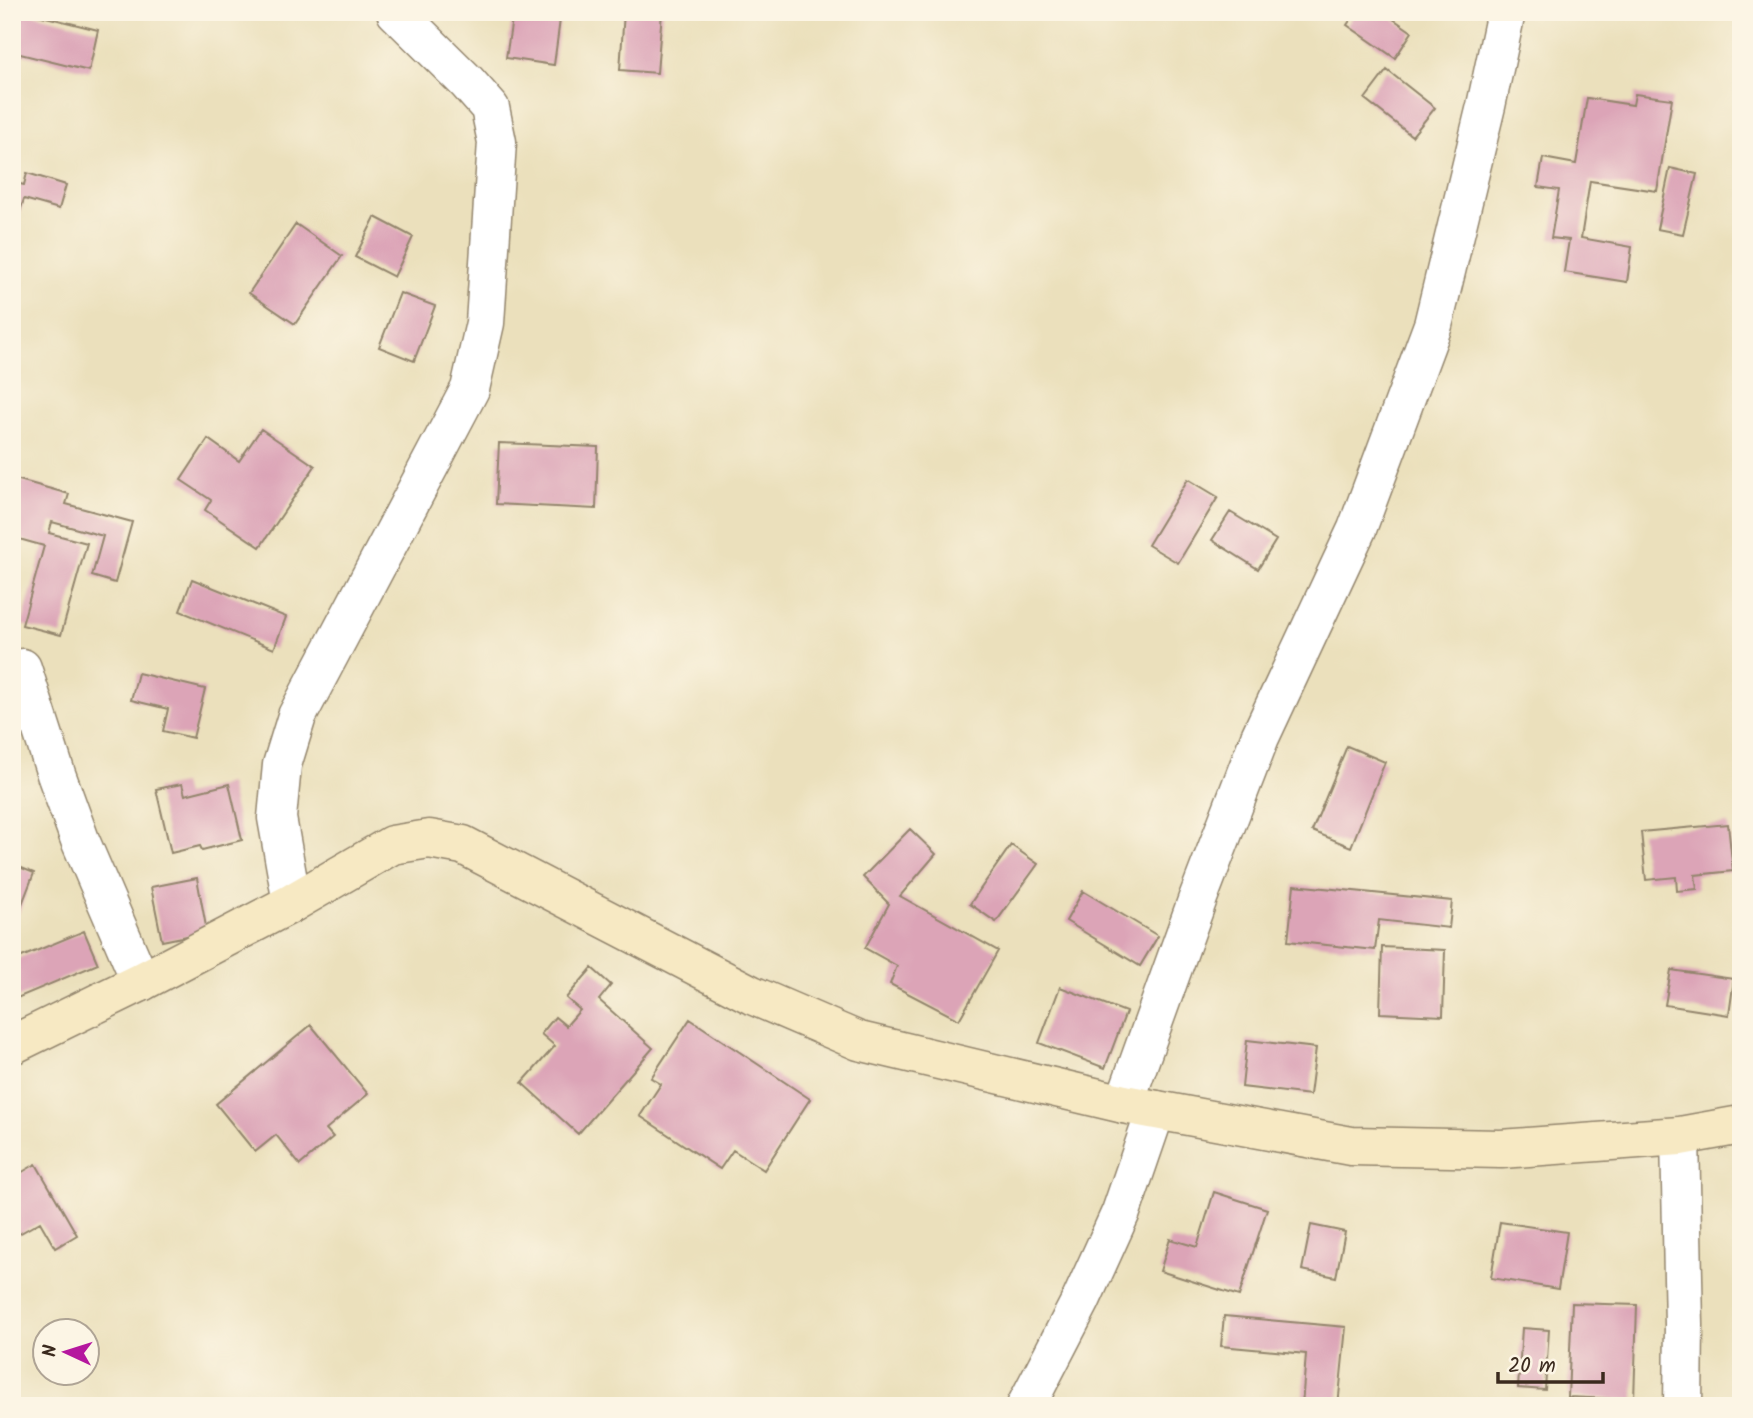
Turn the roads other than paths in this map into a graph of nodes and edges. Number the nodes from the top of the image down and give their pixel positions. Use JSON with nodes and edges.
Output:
{"nodes":[{"id":1,"x":396,"y":12,"type":"edge"},
{"id":2,"x":1506,"y":12,"type":"edge"},
{"id":3,"x":22,"y":668,"type":"dead end"},
{"id":4,"x":292,"y":903,"type":"junction"},
{"id":5,"x":141,"y":982,"type":"junction"},
{"id":6,"x":20,"y":1032,"type":"edge"},
{"id":7,"x":1140,"y":1107,"type":"junction"},
{"id":8,"x":1741,"y":1125,"type":"edge"},
{"id":9,"x":1680,"y":1136,"type":"junction"},
{"id":10,"x":1026,"y":1406,"type":"edge"},
{"id":11,"x":1683,"y":1406,"type":"edge"}],
"edges":[{"from":1,"to":4,"type":"street"},
{"from":2,"to":7,"type":"street"},
{"from":3,"to":5,"type":"street"},
{"from":4,"to":5,"type":"street"},
{"from":4,"to":7,"type":"street"},
{"from":5,"to":6,"type":"street"},
{"from":7,"to":9,"type":"street"},
{"from":7,"to":10,"type":"street"},
{"from":8,"to":9,"type":"street"},
{"from":9,"to":11,"type":"street"}]}
